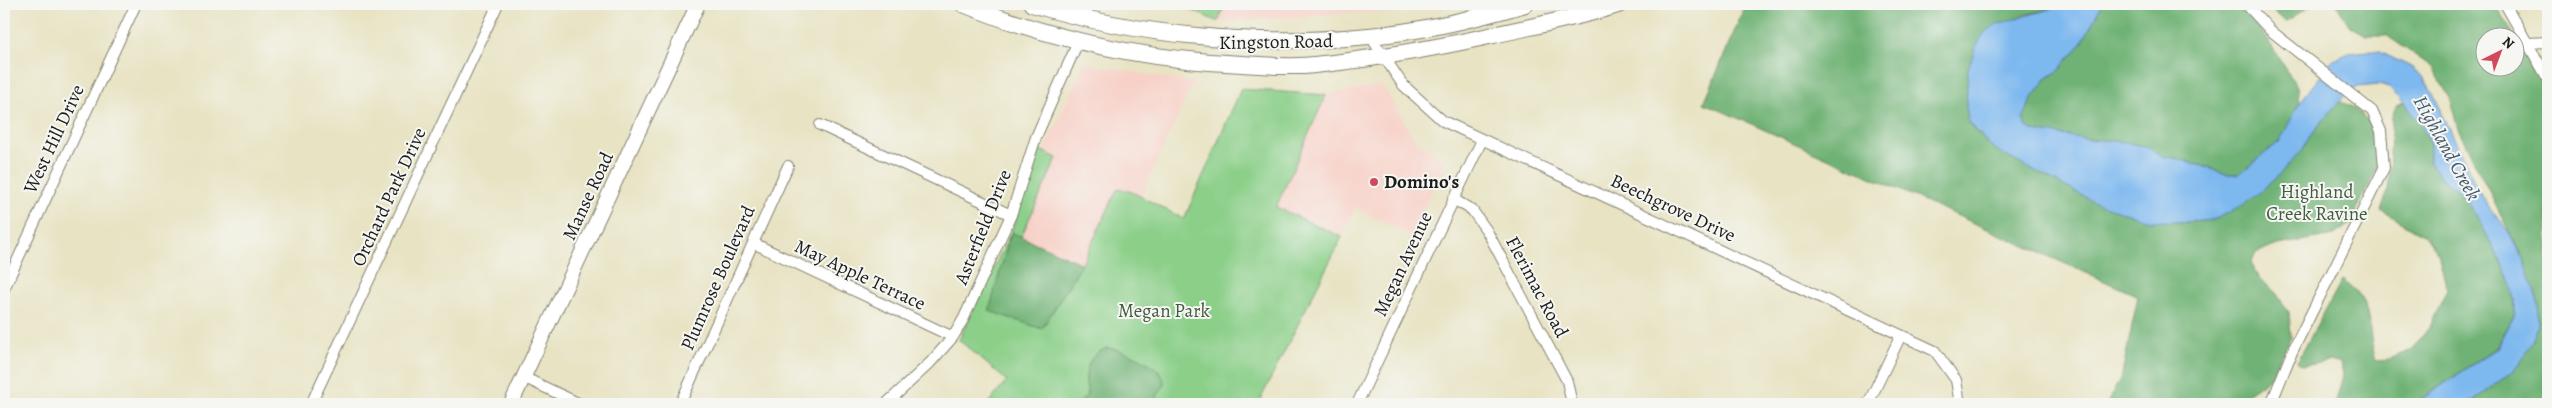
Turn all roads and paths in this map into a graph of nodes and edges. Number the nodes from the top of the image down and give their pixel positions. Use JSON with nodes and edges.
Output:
{"nodes":[{"id":1,"x":136,"y":4,"type":"edge"},
{"id":2,"x":498,"y":4,"type":"edge"},
{"id":3,"x":698,"y":4,"type":"edge"},
{"id":4,"x":963,"y":4,"type":"edge"},
{"id":5,"x":1032,"y":4,"type":"edge"},
{"id":6,"x":1525,"y":4,"type":"edge"},
{"id":7,"x":1621,"y":4,"type":"edge"},
{"id":8,"x":2246,"y":4,"type":"edge"},
{"id":9,"x":2504,"y":4,"type":"edge"},
{"id":10,"x":1370,"y":36,"type":"junction"},
{"id":11,"x":1078,"y":42,"type":"junction"},
{"id":12,"x":2548,"y":42,"type":"edge"},
{"id":13,"x":2528,"y":44,"type":"junction"},
{"id":14,"x":1384,"y":57,"type":"junction"},
{"id":15,"x":2548,"y":79,"type":"edge"},
{"id":16,"x":820,"y":125,"type":"dead end"},
{"id":17,"x":1482,"y":140,"type":"junction"},
{"id":18,"x":788,"y":166,"type":"dead end"},
{"id":19,"x":1452,"y":199,"type":"junction"},
{"id":20,"x":1011,"y":215,"type":"junction"},
{"id":21,"x":753,"y":243,"type":"junction"},
{"id":22,"x":4,"y":288,"type":"edge"},
{"id":23,"x":1901,"y":335,"type":"junction"},
{"id":24,"x":953,"y":337,"type":"junction"},
{"id":25,"x":523,"y":377,"type":"junction"},
{"id":26,"x":311,"y":404,"type":"edge"},
{"id":27,"x":511,"y":404,"type":"edge"},
{"id":28,"x":580,"y":404,"type":"edge"},
{"id":29,"x":680,"y":404,"type":"edge"},
{"id":30,"x":886,"y":404,"type":"edge"},
{"id":31,"x":1357,"y":404,"type":"edge"},
{"id":32,"x":1572,"y":404,"type":"edge"},
{"id":33,"x":1868,"y":404,"type":"edge"},
{"id":34,"x":1960,"y":404,"type":"edge"},
{"id":35,"x":2271,"y":404,"type":"edge"}],
"edges":[{"from":1,"to":22,"type":"street","name":"West Hill Drive"},
{"from":2,"to":26,"type":"street","name":"Orchard Park Drive"},
{"from":3,"to":25,"type":"street","name":"Manse Road"},
{"from":4,"to":11,"type":"main road","name":"Kingston Road"},
{"from":5,"to":10,"type":"main road","name":"Kingston Road"},
{"from":6,"to":10,"type":"main road","name":"Kingston Road"},
{"from":7,"to":14,"type":"main road","name":"Kingston Road"},
{"from":8,"to":35,"type":"street"},
{"from":9,"to":13,"type":"street"},
{"from":10,"to":14,"type":"street","name":"Beechgrove Drive"},
{"from":11,"to":14,"type":"main road","name":"Kingston Road"},
{"from":11,"to":20,"type":"street","name":"Asterfield Drive"},
{"from":12,"to":13,"type":"street"},
{"from":13,"to":15,"type":"street"},
{"from":14,"to":17,"type":"street","name":"Beechgrove Drive"},
{"from":16,"to":20,"type":"street"},
{"from":17,"to":19,"type":"street","name":"Megan Avenue"},
{"from":17,"to":23,"type":"street","name":"Beechgrove Drive"},
{"from":18,"to":21,"type":"street","name":"Plumrose Boulevard"},
{"from":19,"to":31,"type":"street","name":"Megan Avenue"},
{"from":19,"to":32,"type":"street","name":"Flerimac Road"},
{"from":20,"to":24,"type":"street","name":"Asterfield Drive"},
{"from":21,"to":24,"type":"street","name":"May Apple Terrace"},
{"from":21,"to":29,"type":"street","name":"Plumrose Boulevard"},
{"from":23,"to":33,"type":"street"},
{"from":23,"to":34,"type":"street","name":"Beechgrove Drive"},
{"from":24,"to":30,"type":"street","name":"Asterfield Drive"},
{"from":25,"to":27,"type":"street","name":"Manse Road"},
{"from":25,"to":28,"type":"street"}]}
